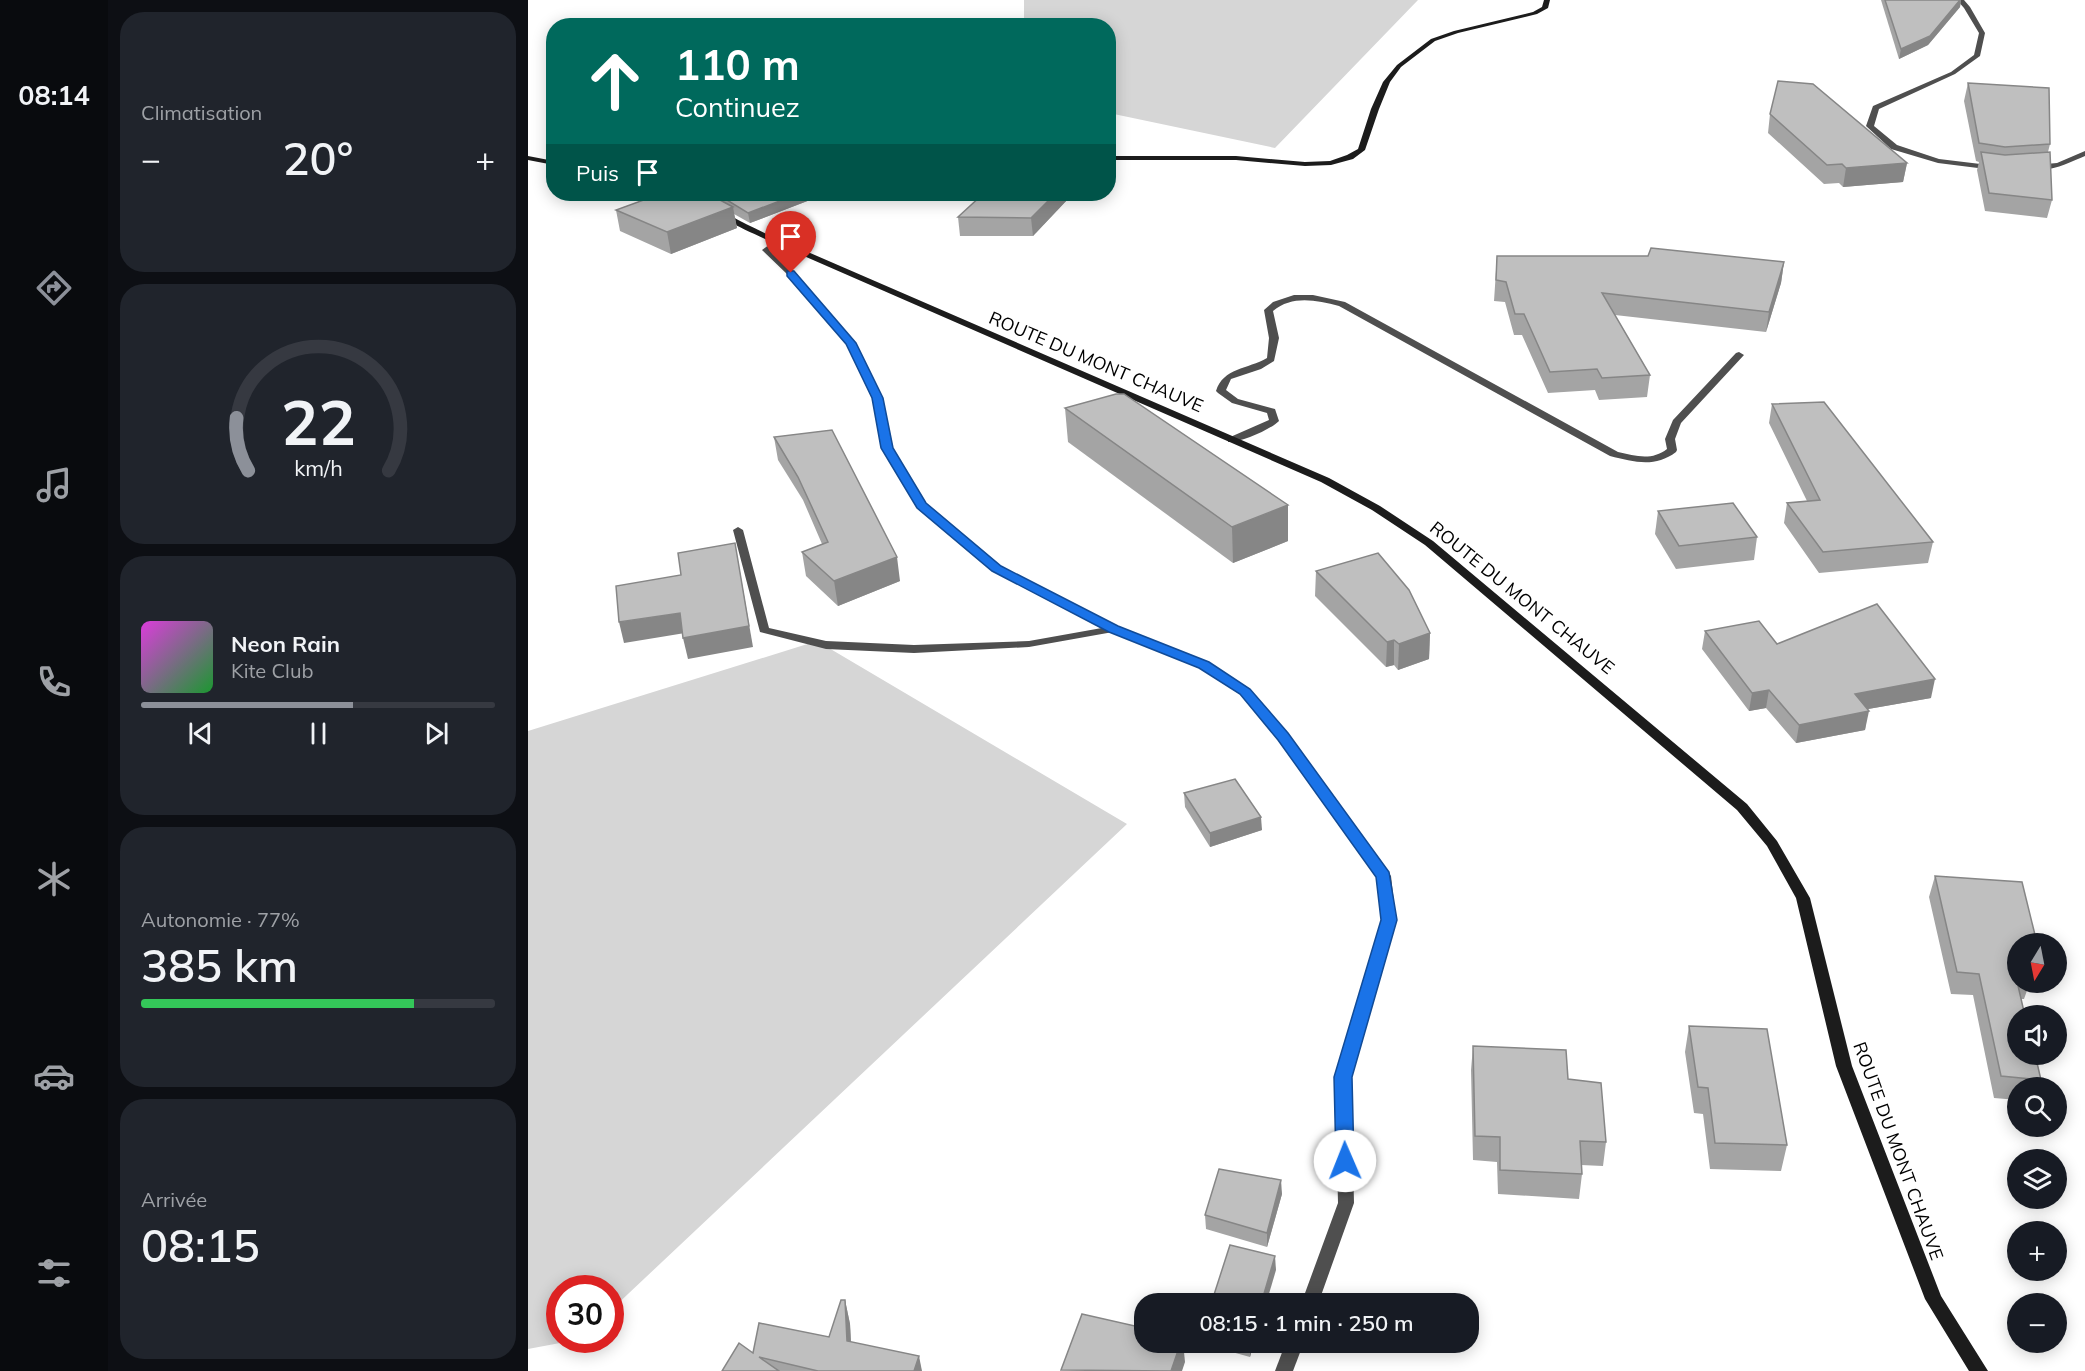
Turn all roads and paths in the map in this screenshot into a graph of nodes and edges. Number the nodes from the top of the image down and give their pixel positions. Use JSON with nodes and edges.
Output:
{"nodes":[{"id":1,"x":1547,"y":0,"type":"edge"},
{"id":2,"x":1960,"y":0,"type":"edge"},
{"id":3,"x":2085,"y":153,"type":"edge"},
{"id":4,"x":528,"y":158,"type":"edge"},
{"id":5,"x":1116,"y":158,"type":"edge"},
{"id":6,"x":546,"y":161,"type":"edge"},
{"id":7,"x":2024,"y":168,"type":"edge"},
{"id":8,"x":2001,"y":169,"type":"edge"},
{"id":9,"x":703,"y":201,"type":"edge"},
{"id":10,"x":780,"y":241,"type":"junction"},
{"id":11,"x":1739,"y":355,"type":"dead end"},
{"id":12,"x":1232,"y":440,"type":"junction"},
{"id":13,"x":738,"y":530,"type":"dead end"},
{"id":14,"x":1113,"y":629,"type":"junction"},
{"id":15,"x":1313,"y":1293,"type":"edge"},
{"id":16,"x":1290,"y":1353,"type":"edge"},
{"id":17,"x":1284,"y":1371,"type":"edge"},
{"id":18,"x":1979,"y":1371,"type":"edge"}],
"edges":[{"from":1,"to":5,"type":"street"},
{"from":2,"to":8,"type":"street"},
{"from":3,"to":7,"type":"street"},
{"from":4,"to":6,"type":"street"},
{"from":9,"to":10,"type":"street","name":"ROUTE DU MONT CHAUVE"},
{"from":10,"to":12,"type":"street","name":"ROUTE DU MONT CHAUVE"},
{"from":10,"to":14,"type":"street"},
{"from":11,"to":12,"type":"street"},
{"from":12,"to":18,"type":"street","name":"ROUTE DU MONT CHAUVE"},
{"from":13,"to":14,"type":"street"},
{"from":14,"to":15,"type":"street"},
{"from":16,"to":17,"type":"street"}]}
